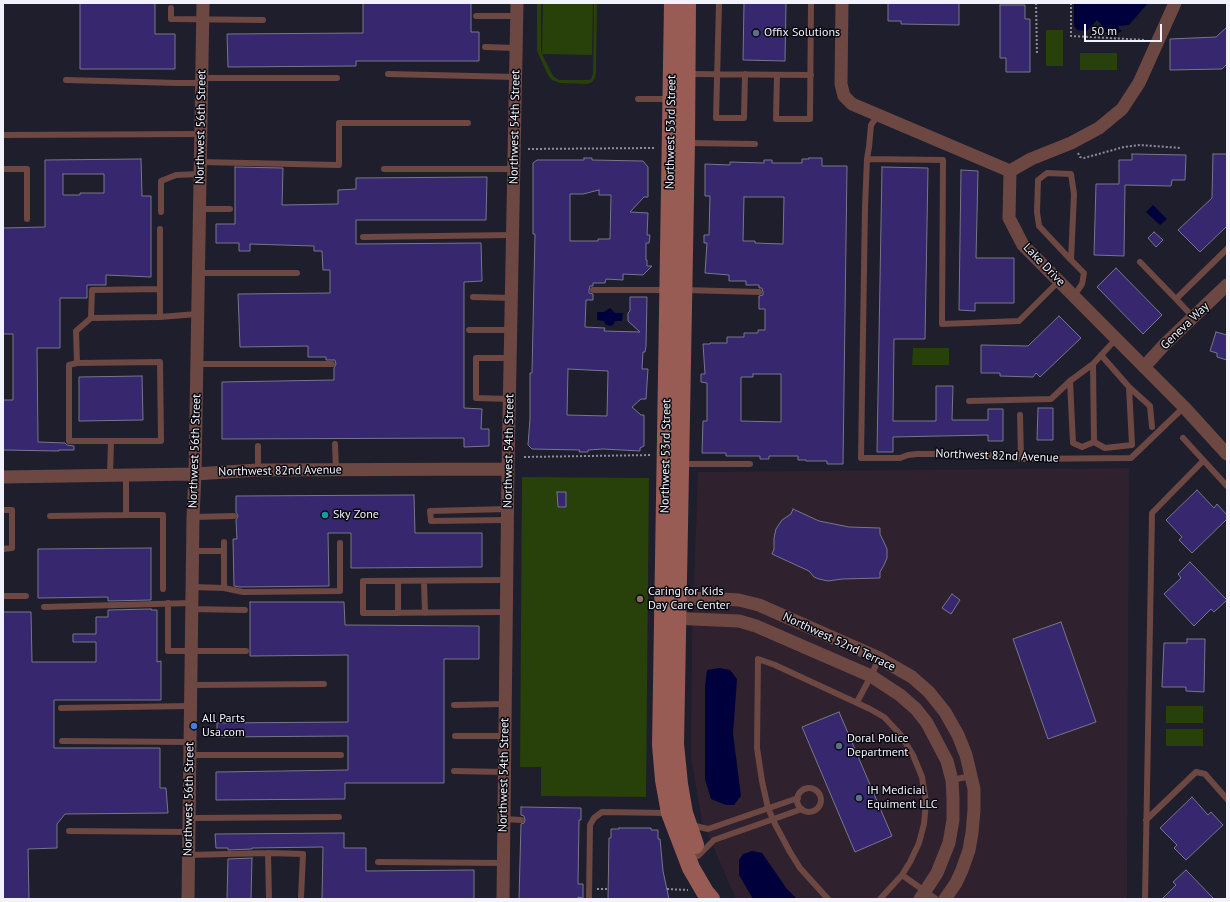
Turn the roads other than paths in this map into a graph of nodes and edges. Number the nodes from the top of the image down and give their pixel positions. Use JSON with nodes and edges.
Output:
{"nodes":[{"id":1,"x":202,"y":3,"type":"edge"},
{"id":2,"x":673,"y":3,"type":"edge"},
{"id":3,"x":687,"y":3,"type":"edge"},
{"id":4,"x":718,"y":3,"type":"edge"},
{"id":5,"x":812,"y":3,"type":"edge"},
{"id":6,"x":842,"y":3,"type":"edge"},
{"id":7,"x":1175,"y":3,"type":"edge"},
{"id":8,"x":171,"y":8,"type":"dead end"},
{"id":9,"x":517,"y":10,"type":"edge"},
{"id":10,"x":476,"y":16,"type":"dead end"},
{"id":11,"x":202,"y":18,"type":"junction"},
{"id":12,"x":263,"y":20,"type":"dead end"},
{"id":13,"x":485,"y":47,"type":"dead end"},
{"id":14,"x":516,"y":48,"type":"junction"},
{"id":15,"x":388,"y":74,"type":"dead end"},
{"id":16,"x":679,"y":74,"type":"junction"},
{"id":17,"x":718,"y":74,"type":"junction"},
{"id":18,"x":745,"y":74,"type":"junction"},
{"id":19,"x":777,"y":75,"type":"junction"},
{"id":20,"x":811,"y":75,"type":"junction"},
{"id":21,"x":516,"y":77,"type":"junction"},
{"id":22,"x":337,"y":78,"type":"dead end"},
{"id":23,"x":66,"y":80,"type":"dead end"},
{"id":24,"x":201,"y":80,"type":"junction"},
{"id":25,"x":638,"y":99,"type":"dead end"},
{"id":26,"x":672,"y":99,"type":"junction"},
{"id":27,"x":878,"y":115,"type":"junction"},
{"id":28,"x":468,"y":123,"type":"dead end"},
{"id":29,"x":201,"y":134,"type":"junction"},
{"id":30,"x":3,"y":135,"type":"edge"},
{"id":31,"x":686,"y":143,"type":"junction"},
{"id":32,"x":755,"y":144,"type":"dead end"},
{"id":33,"x":867,"y":159,"type":"junction"},
{"id":34,"x":200,"y":168,"type":"junction"},
{"id":35,"x":3,"y":169,"type":"edge"},
{"id":36,"x":384,"y":169,"type":"dead end"},
{"id":37,"x":514,"y":169,"type":"junction"},
{"id":38,"x":1010,"y":171,"type":"junction"},
{"id":39,"x":199,"y":209,"type":"junction"},
{"id":40,"x":230,"y":209,"type":"dead end"},
{"id":41,"x":161,"y":212,"type":"dead end"},
{"id":42,"x":27,"y":219,"type":"dead end"},
{"id":43,"x":160,"y":229,"type":"dead end"},
{"id":44,"x":513,"y":235,"type":"junction"},
{"id":45,"x":363,"y":237,"type":"dead end"},
{"id":46,"x":1227,"y":249,"type":"edge"},
{"id":47,"x":1071,"y":260,"type":"junction"},
{"id":48,"x":1140,"y":262,"type":"dead end"},
{"id":49,"x":198,"y":273,"type":"junction"},
{"id":50,"x":297,"y":273,"type":"dead end"},
{"id":51,"x":1059,"y":282,"type":"junction"},
{"id":52,"x":1227,"y":285,"type":"edge"},
{"id":53,"x":160,"y":289,"type":"junction"},
{"id":54,"x":593,"y":290,"type":"dead end"},
{"id":55,"x":676,"y":290,"type":"junction"},
{"id":56,"x":759,"y":292,"type":"dead end"},
{"id":57,"x":1074,"y":296,"type":"junction"},
{"id":58,"x":473,"y":298,"type":"dead end"},
{"id":59,"x":512,"y":298,"type":"junction"},
{"id":60,"x":1176,"y":299,"type":"junction"},
{"id":61,"x":197,"y":314,"type":"junction"},
{"id":62,"x":160,"y":317,"type":"junction"},
{"id":63,"x":1193,"y":317,"type":"junction"},
{"id":64,"x":91,"y":318,"type":"junction"},
{"id":65,"x":469,"y":330,"type":"dead end"},
{"id":66,"x":511,"y":330,"type":"junction"},
{"id":67,"x":1116,"y":340,"type":"junction"},
{"id":68,"x":1101,"y":355,"type":"junction"},
{"id":69,"x":511,"y":358,"type":"junction"},
{"id":70,"x":76,"y":363,"type":"junction"},
{"id":71,"x":197,"y":364,"type":"junction"},
{"id":72,"x":332,"y":364,"type":"dead end"},
{"id":73,"x":1094,"y":364,"type":"junction"},
{"id":74,"x":1144,"y":367,"type":"junction"},
{"id":75,"x":1070,"y":381,"type":"junction"},
{"id":76,"x":1129,"y":386,"type":"junction"},
{"id":77,"x":510,"y":399,"type":"junction"},
{"id":78,"x":969,"y":401,"type":"dead end"},
{"id":79,"x":1184,"y":406,"type":"junction"},
{"id":80,"x":1020,"y":415,"type":"dead end"},
{"id":81,"x":1152,"y":427,"type":"dead end"},
{"id":82,"x":1183,"y":438,"type":"dead end"},
{"id":83,"x":110,"y":441,"type":"junction"},
{"id":84,"x":1094,"y":442,"type":"junction"},
{"id":85,"x":335,"y":444,"type":"dead end"},
{"id":86,"x":258,"y":446,"type":"dead end"},
{"id":87,"x":1227,"y":454,"type":"edge"},
{"id":88,"x":1021,"y":459,"type":"junction"},
{"id":89,"x":1203,"y":461,"type":"junction"},
{"id":90,"x":681,"y":464,"type":"junction"},
{"id":91,"x":750,"y":464,"type":"dead end"},
{"id":92,"x":508,"y":469,"type":"junction"},
{"id":93,"x":258,"y":470,"type":"junction"},
{"id":94,"x":336,"y":470,"type":"junction"},
{"id":95,"x":195,"y":474,"type":"junction"},
{"id":96,"x":110,"y":475,"type":"junction"},
{"id":97,"x":126,"y":475,"type":"junction"},
{"id":98,"x":3,"y":476,"type":"edge"},
{"id":99,"x":1227,"y":486,"type":"edge"},
{"id":100,"x":3,"y":510,"type":"edge"},
{"id":101,"x":508,"y":514,"type":"junction"},
{"id":102,"x":126,"y":515,"type":"junction"},
{"id":103,"x":50,"y":516,"type":"dead end"},
{"id":104,"x":234,"y":516,"type":"dead end"},
{"id":105,"x":193,"y":517,"type":"junction"},
{"id":106,"x":224,"y":542,"type":"dead end"},
{"id":107,"x":340,"y":544,"type":"dead end"},
{"id":108,"x":3,"y":549,"type":"edge"},
{"id":109,"x":192,"y":551,"type":"junction"},
{"id":110,"x":224,"y":551,"type":"junction"},
{"id":111,"x":424,"y":580,"type":"junction"},
{"id":112,"x":507,"y":580,"type":"junction"},
{"id":113,"x":398,"y":581,"type":"junction"},
{"id":114,"x":192,"y":587,"type":"junction"},
{"id":115,"x":224,"y":588,"type":"junction"},
{"id":116,"x":163,"y":589,"type":"dead end"},
{"id":117,"x":3,"y":596,"type":"edge"},
{"id":118,"x":26,"y":596,"type":"dead end"},
{"id":119,"x":671,"y":598,"type":"junction"},
{"id":120,"x":168,"y":603,"type":"junction"},
{"id":121,"x":191,"y":606,"type":"junction"},
{"id":122,"x":44,"y":608,"type":"dead end"},
{"id":123,"x":245,"y":610,"type":"dead end"},
{"id":124,"x":506,"y":612,"type":"junction"},
{"id":125,"x":398,"y":613,"type":"junction"},
{"id":126,"x":425,"y":613,"type":"junction"},
{"id":127,"x":670,"y":618,"type":"junction"},
{"id":128,"x":792,"y":620,"type":"junction"},
{"id":129,"x":785,"y":637,"type":"junction"},
{"id":130,"x":191,"y":651,"type":"junction"},
{"id":131,"x":246,"y":651,"type":"dead end"},
{"id":132,"x":879,"y":658,"type":"junction"},
{"id":133,"x":871,"y":676,"type":"junction"},
{"id":134,"x":324,"y":684,"type":"dead end"},
{"id":135,"x":190,"y":685,"type":"junction"},
{"id":136,"x":857,"y":702,"type":"junction"},
{"id":137,"x":505,"y":704,"type":"junction"},
{"id":138,"x":454,"y":705,"type":"dead end"},
{"id":139,"x":190,"y":706,"type":"junction"},
{"id":140,"x":61,"y":708,"type":"dead end"},
{"id":141,"x":455,"y":736,"type":"dead end"},
{"id":142,"x":505,"y":736,"type":"junction"},
{"id":143,"x":62,"y":741,"type":"dead end"},
{"id":144,"x":190,"y":749,"type":"junction"},
{"id":145,"x":341,"y":755,"type":"dead end"},
{"id":146,"x":454,"y":771,"type":"dead end"},
{"id":147,"x":504,"y":772,"type":"junction"},
{"id":148,"x":971,"y":776,"type":"junction"},
{"id":149,"x":952,"y":780,"type":"junction"},
{"id":150,"x":798,"y":798,"type":"junction"},
{"id":151,"x":1227,"y":799,"type":"edge"},
{"id":152,"x":768,"y":808,"type":"junction"},
{"id":153,"x":802,"y":809,"type":"junction"},
{"id":154,"x":670,"y":813,"type":"junction"},
{"id":155,"x":339,"y":817,"type":"dead end"},
{"id":156,"x":189,"y":818,"type":"junction"},
{"id":157,"x":504,"y":819,"type":"junction"},
{"id":158,"x":773,"y":819,"type":"junction"},
{"id":159,"x":521,"y":820,"type":"dead end"},
{"id":160,"x":1146,"y":820,"type":"junction"},
{"id":161,"x":687,"y":824,"type":"junction"},
{"id":162,"x":69,"y":831,"type":"dead end"},
{"id":163,"x":188,"y":832,"type":"junction"},
{"id":164,"x":268,"y":853,"type":"junction"},
{"id":165,"x":188,"y":855,"type":"junction"},
{"id":166,"x":698,"y":856,"type":"junction"},
{"id":167,"x":378,"y":862,"type":"dead end"},
{"id":168,"x":503,"y":863,"type":"junction"},
{"id":169,"x":902,"y":874,"type":"junction"},
{"id":170,"x":301,"y":897,"type":"dead end"},
{"id":171,"x":927,"y":897,"type":"edge"},
{"id":172,"x":188,"y":899,"type":"edge"},
{"id":173,"x":269,"y":899,"type":"edge"},
{"id":174,"x":503,"y":899,"type":"edge"},
{"id":175,"x":589,"y":899,"type":"edge"},
{"id":176,"x":712,"y":899,"type":"edge"},
{"id":177,"x":717,"y":899,"type":"edge"},
{"id":178,"x":828,"y":899,"type":"edge"},
{"id":179,"x":880,"y":899,"type":"edge"},
{"id":180,"x":945,"y":899,"type":"edge"},
{"id":181,"x":1145,"y":899,"type":"edge"}],
"edges":[{"from":1,"to":11,"type":"street","name":"Northwest 56th Street"},
{"from":2,"to":16,"type":"street","name":"Northwest 53rd Street"},
{"from":3,"to":16,"type":"street","name":"Northwest 53rd Street"},
{"from":4,"to":17,"type":"lane"},
{"from":5,"to":20,"type":"lane"},
{"from":6,"to":27,"type":"street"},
{"from":7,"to":38,"type":"street"},
{"from":8,"to":11,"type":"lane"},
{"from":9,"to":10,"type":"lane"},
{"from":9,"to":14,"type":"street","name":"Northwest 54th Street"},
{"from":11,"to":12,"type":"lane"},
{"from":11,"to":24,"type":"street","name":"Northwest 56th Street"},
{"from":13,"to":14,"type":"lane"},
{"from":14,"to":21,"type":"street","name":"Northwest 54th Street"},
{"from":15,"to":21,"type":"lane"},
{"from":16,"to":17,"type":"lane"},
{"from":16,"to":26,"type":"street","name":"Northwest 53rd Street"},
{"from":16,"to":31,"type":"street","name":"Northwest 53rd Street"},
{"from":17,"to":18,"type":"lane"},
{"from":17,"to":18,"type":"lane"},
{"from":18,"to":19,"type":"lane"},
{"from":19,"to":20,"type":"lane"},
{"from":19,"to":20,"type":"lane"},
{"from":21,"to":37,"type":"street","name":"Northwest 54th Street"},
{"from":22,"to":24,"type":"lane"},
{"from":23,"to":24,"type":"lane"},
{"from":24,"to":29,"type":"street","name":"Northwest 56th Street"},
{"from":25,"to":26,"type":"lane"},
{"from":26,"to":55,"type":"street","name":"Northwest 53rd Street"},
{"from":27,"to":33,"type":"lane"},
{"from":27,"to":38,"type":"street"},
{"from":28,"to":34,"type":"lane"},
{"from":29,"to":30,"type":"lane"},
{"from":29,"to":34,"type":"street","name":"Northwest 56th Street"},
{"from":31,"to":32,"type":"lane"},
{"from":31,"to":55,"type":"street","name":"Northwest 53rd Street"},
{"from":33,"to":51,"type":"lane"},
{"from":33,"to":88,"type":"lane","name":"Northwest 82nd Avenue"},
{"from":34,"to":39,"type":"street","name":"Northwest 56th Street"},
{"from":34,"to":41,"type":"lane"},
{"from":35,"to":42,"type":"lane"},
{"from":36,"to":37,"type":"lane"},
{"from":37,"to":44,"type":"street","name":"Northwest 54th Street"},
{"from":38,"to":51,"type":"street","name":"Lake Drive"},
{"from":39,"to":40,"type":"lane"},
{"from":39,"to":49,"type":"street","name":"Northwest 56th Street"},
{"from":43,"to":53,"type":"lane"},
{"from":44,"to":45,"type":"lane"},
{"from":44,"to":59,"type":"street","name":"Northwest 54th Street"},
{"from":46,"to":60,"type":"lane"},
{"from":47,"to":47,"type":"lane"},
{"from":47,"to":57,"type":"lane"},
{"from":48,"to":60,"type":"lane"},
{"from":49,"to":50,"type":"lane"},
{"from":49,"to":61,"type":"street","name":"Northwest 56th Street"},
{"from":51,"to":57,"type":"street","name":"Lake Drive"},
{"from":52,"to":63,"type":"street","name":"Geneva Way"},
{"from":53,"to":62,"type":"lane"},
{"from":53,"to":64,"type":"lane"},
{"from":54,"to":55,"type":"lane"},
{"from":55,"to":56,"type":"lane"},
{"from":55,"to":90,"type":"street","name":"Northwest 53rd Street"},
{"from":55,"to":119,"type":"street","name":"Northwest 53rd Street"},
{"from":57,"to":67,"type":"street","name":"Lake Drive"},
{"from":58,"to":59,"type":"lane"},
{"from":59,"to":66,"type":"street","name":"Northwest 54th Street"},
{"from":60,"to":63,"type":"lane"},
{"from":61,"to":62,"type":"lane"},
{"from":61,"to":71,"type":"street","name":"Northwest 56th Street"},
{"from":62,"to":64,"type":"lane"},
{"from":63,"to":74,"type":"street","name":"Geneva Way"},
{"from":64,"to":70,"type":"lane"},
{"from":65,"to":66,"type":"lane"},
{"from":66,"to":69,"type":"street","name":"Northwest 54th Street"},
{"from":67,"to":68,"type":"lane"},
{"from":67,"to":74,"type":"street","name":"Lake Drive"},
{"from":68,"to":73,"type":"lane"},
{"from":68,"to":76,"type":"lane"},
{"from":69,"to":77,"type":"street","name":"Northwest 54th Street"},
{"from":69,"to":77,"type":"lane"},
{"from":70,"to":83,"type":"lane"},
{"from":70,"to":83,"type":"lane"},
{"from":71,"to":72,"type":"lane"},
{"from":71,"to":95,"type":"street","name":"Northwest 56th Street"},
{"from":73,"to":75,"type":"lane"},
{"from":73,"to":84,"type":"lane"},
{"from":74,"to":79,"type":"street","name":"Lake Drive"},
{"from":75,"to":78,"type":"lane"},
{"from":75,"to":84,"type":"lane"},
{"from":76,"to":81,"type":"lane"},
{"from":76,"to":84,"type":"lane"},
{"from":77,"to":92,"type":"street","name":"Northwest 54th Street"},
{"from":79,"to":87,"type":"street","name":"Lake Drive"},
{"from":79,"to":88,"type":"lane","name":"Northwest 82nd Avenue"},
{"from":80,"to":88,"type":"lane"},
{"from":82,"to":89,"type":"lane"},
{"from":83,"to":96,"type":"lane"},
{"from":85,"to":94,"type":"lane"},
{"from":86,"to":93,"type":"lane"},
{"from":89,"to":99,"type":"lane"},
{"from":89,"to":160,"type":"lane"},
{"from":90,"to":91,"type":"lane"},
{"from":90,"to":119,"type":"street","name":"Northwest 53rd Street"},
{"from":92,"to":94,"type":"street","name":"Northwest 82nd Avenue"},
{"from":92,"to":101,"type":"street","name":"Northwest 54th Street"},
{"from":93,"to":94,"type":"street","name":"Northwest 82nd Avenue"},
{"from":93,"to":95,"type":"street","name":"Northwest 82nd Avenue"},
{"from":95,"to":97,"type":"street","name":"Northwest 82nd Avenue"},
{"from":95,"to":105,"type":"street","name":"Northwest 56th Street"},
{"from":96,"to":97,"type":"street","name":"Northwest 82nd Avenue"},
{"from":96,"to":98,"type":"street","name":"Northwest 82nd Avenue"},
{"from":97,"to":102,"type":"lane"},
{"from":100,"to":108,"type":"lane"},
{"from":101,"to":101,"type":"lane"},
{"from":101,"to":112,"type":"street","name":"Northwest 54th Street"},
{"from":102,"to":103,"type":"lane"},
{"from":102,"to":116,"type":"lane"},
{"from":104,"to":105,"type":"lane"},
{"from":105,"to":109,"type":"street","name":"Northwest 56th Street"},
{"from":106,"to":110,"type":"lane"},
{"from":107,"to":115,"type":"lane"},
{"from":109,"to":110,"type":"lane"},
{"from":109,"to":114,"type":"street","name":"Northwest 56th Street"},
{"from":110,"to":115,"type":"lane"},
{"from":111,"to":112,"type":"lane"},
{"from":111,"to":113,"type":"lane"},
{"from":111,"to":126,"type":"lane"},
{"from":112,"to":124,"type":"street","name":"Northwest 54th Street"},
{"from":113,"to":125,"type":"lane"},
{"from":113,"to":125,"type":"lane"},
{"from":114,"to":115,"type":"lane"},
{"from":114,"to":121,"type":"street","name":"Northwest 56th Street"},
{"from":117,"to":118,"type":"lane"},
{"from":119,"to":127,"type":"street","name":"Northwest 53rd Street"},
{"from":119,"to":128,"type":"street","name":"Northwest 52nd Terrace"},
{"from":120,"to":121,"type":"lane"},
{"from":120,"to":122,"type":"lane"},
{"from":120,"to":130,"type":"lane"},
{"from":121,"to":123,"type":"lane"},
{"from":121,"to":130,"type":"street","name":"Northwest 56th Street"},
{"from":124,"to":126,"type":"lane"},
{"from":124,"to":137,"type":"street","name":"Northwest 54th Street"},
{"from":125,"to":126,"type":"lane"},
{"from":127,"to":129,"type":"street","name":"Northwest 52nd Terrace"},
{"from":127,"to":154,"type":"street","name":"Northwest 53rd Street"},
{"from":127,"to":161,"type":"street","name":"Northwest 53rd Street"},
{"from":128,"to":129,"type":"street"},
{"from":128,"to":132,"type":"street","name":"Northwest 52nd Terrace"},
{"from":129,"to":133,"type":"street","name":"Northwest 52nd Terrace"},
{"from":130,"to":131,"type":"lane"},
{"from":130,"to":135,"type":"street","name":"Northwest 56th Street"},
{"from":132,"to":133,"type":"lane"},
{"from":132,"to":148,"type":"street","name":"Northwest 52nd Terrace"},
{"from":133,"to":136,"type":"lane"},
{"from":133,"to":149,"type":"street","name":"Northwest 52nd Terrace"},
{"from":134,"to":135,"type":"lane"},
{"from":135,"to":139,"type":"street","name":"Northwest 56th Street"},
{"from":136,"to":152,"type":"lane"},
{"from":136,"to":169,"type":"lane"},
{"from":137,"to":138,"type":"lane"},
{"from":137,"to":142,"type":"street","name":"Northwest 54th Street"},
{"from":139,"to":140,"type":"lane"},
{"from":139,"to":144,"type":"street","name":"Northwest 56th Street"},
{"from":141,"to":142,"type":"lane"},
{"from":142,"to":147,"type":"street","name":"Northwest 54th Street"},
{"from":143,"to":144,"type":"lane"},
{"from":144,"to":145,"type":"lane"},
{"from":144,"to":156,"type":"street","name":"Northwest 56th Street"},
{"from":146,"to":147,"type":"lane"},
{"from":147,"to":157,"type":"street","name":"Northwest 54th Street"},
{"from":148,"to":149,"type":"lane"},
{"from":148,"to":180,"type":"street","name":"Northwest 52nd Terrace"},
{"from":149,"to":171,"type":"street","name":"Northwest 52nd Terrace"},
{"from":150,"to":152,"type":"lane"},
{"from":150,"to":153,"type":"lane"},
{"from":150,"to":153,"type":"lane"},
{"from":151,"to":160,"type":"lane"},
{"from":152,"to":158,"type":"lane"},
{"from":152,"to":161,"type":"lane"},
{"from":153,"to":158,"type":"lane"},
{"from":154,"to":161,"type":"street"},
{"from":154,"to":175,"type":"lane"},
{"from":154,"to":176,"type":"street","name":"Northwest 53rd Street"},
{"from":155,"to":156,"type":"lane"},
{"from":156,"to":163,"type":"street","name":"Northwest 56th Street"},
{"from":157,"to":159,"type":"lane"},
{"from":157,"to":168,"type":"street","name":"Northwest 54th Street"},
{"from":158,"to":166,"type":"lane"},
{"from":158,"to":178,"type":"lane"},
{"from":160,"to":181,"type":"lane"},
{"from":161,"to":166,"type":"street","name":"Northwest 53rd Street"},
{"from":162,"to":163,"type":"lane"},
{"from":163,"to":165,"type":"street","name":"Northwest 56th Street"},
{"from":164,"to":165,"type":"lane"},
{"from":164,"to":170,"type":"lane"},
{"from":164,"to":173,"type":"lane"},
{"from":165,"to":172,"type":"street","name":"Northwest 56th Street"},
{"from":166,"to":177,"type":"street","name":"Northwest 53rd Street"},
{"from":167,"to":168,"type":"lane"},
{"from":168,"to":174,"type":"street","name":"Northwest 54th Street"},
{"from":169,"to":171,"type":"lane"},
{"from":169,"to":179,"type":"lane"}]}
